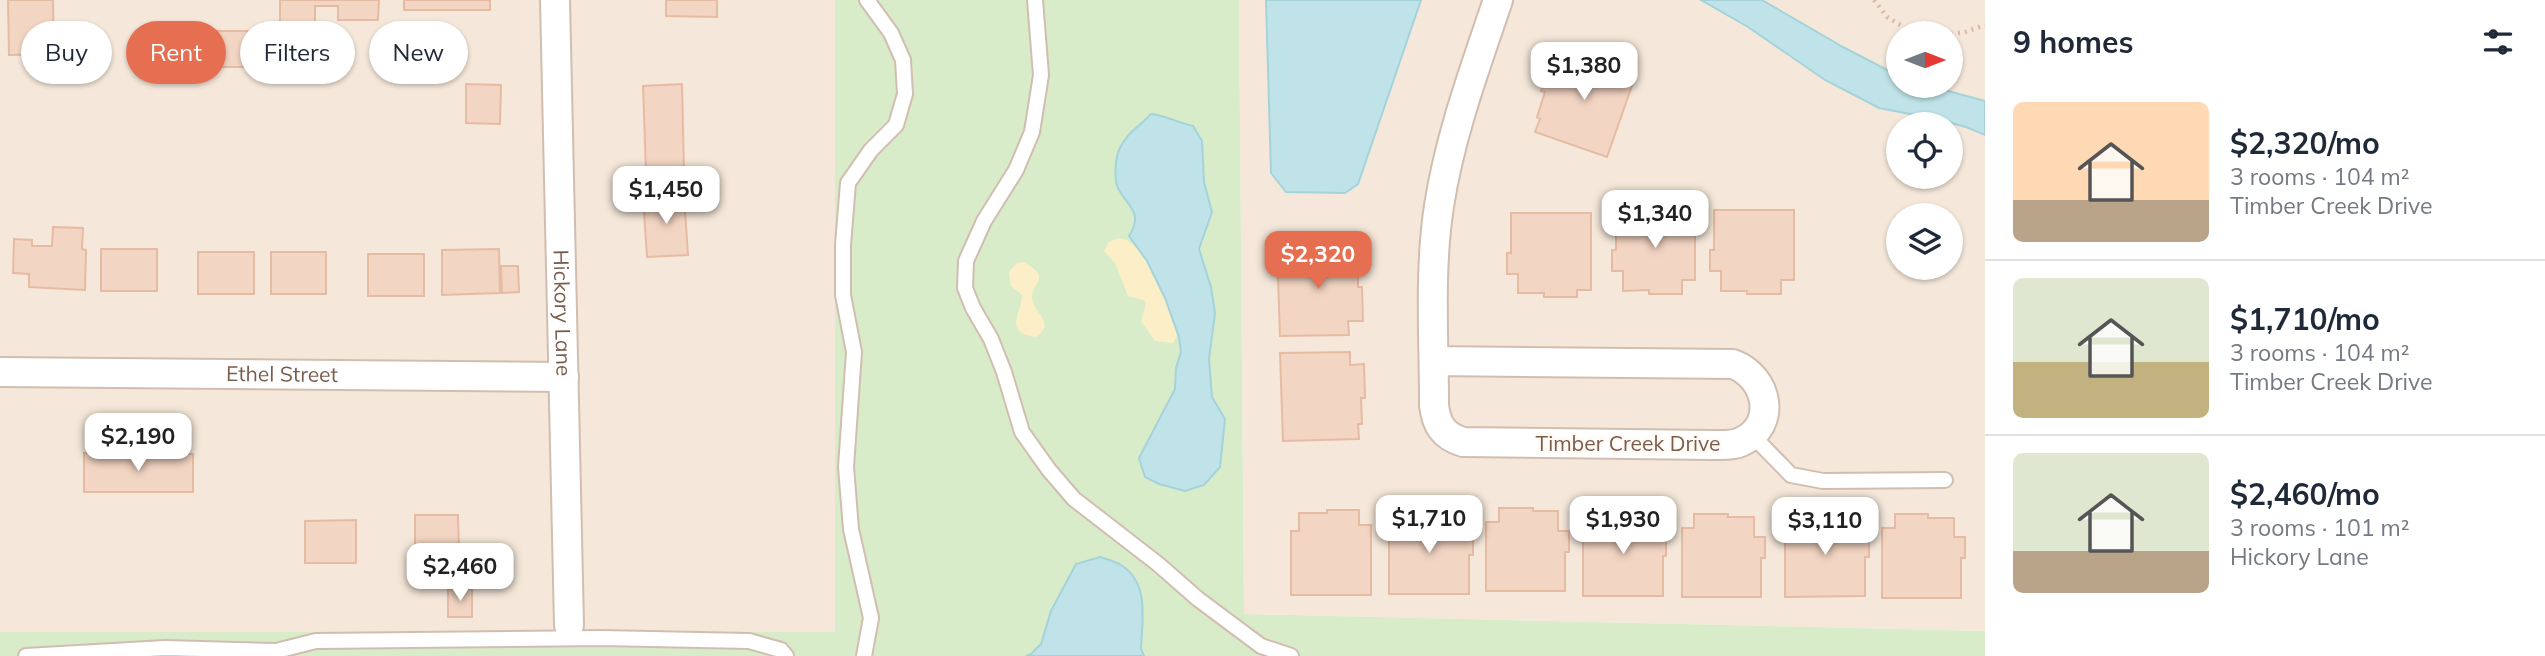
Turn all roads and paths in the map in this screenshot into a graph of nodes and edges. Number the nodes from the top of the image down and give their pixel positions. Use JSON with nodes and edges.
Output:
{"nodes":[{"id":1,"x":555,"y":0,"type":"edge"},
{"id":2,"x":867,"y":0,"type":"edge"},
{"id":3,"x":1035,"y":0,"type":"edge"},
{"id":4,"x":1499,"y":0,"type":"edge"},
{"id":5,"x":1874,"y":0,"type":"edge"},
{"id":6,"x":1894,"y":21,"type":"edge"},
{"id":7,"x":1985,"y":25,"type":"edge"},
{"id":8,"x":1964,"y":32,"type":"edge"},
{"id":9,"x":1434,"y":361,"type":"junction"},
{"id":10,"x":0,"y":372,"type":"edge"},
{"id":11,"x":564,"y":377,"type":"junction"},
{"id":12,"x":1751,"y":434,"type":"junction"},
{"id":13,"x":1945,"y":480,"type":"dead end"},
{"id":14,"x":569,"y":625,"type":"dead end"},
{"id":15,"x":26,"y":656,"type":"edge"},
{"id":16,"x":786,"y":656,"type":"edge"},
{"id":17,"x":864,"y":656,"type":"edge"},
{"id":18,"x":1291,"y":656,"type":"edge"}],
"edges":[{"from":1,"to":11,"type":"street","name":"Hickory Lane"},
{"from":2,"to":17,"type":"lane"},
{"from":3,"to":18,"type":"lane"},
{"from":4,"to":9,"type":"street","name":"Timber Creek Drive"},
{"from":5,"to":6,"type":"path"},
{"from":7,"to":8,"type":"path"},
{"from":9,"to":12,"type":"street","name":"Timber Creek Drive"},
{"from":9,"to":12,"type":"street","name":"Timber Creek Drive"},
{"from":10,"to":11,"type":"street","name":"Ethel Street"},
{"from":11,"to":14,"type":"street","name":"Hickory Lane"},
{"from":12,"to":13,"type":"lane"},
{"from":15,"to":16,"type":"lane"}]}
